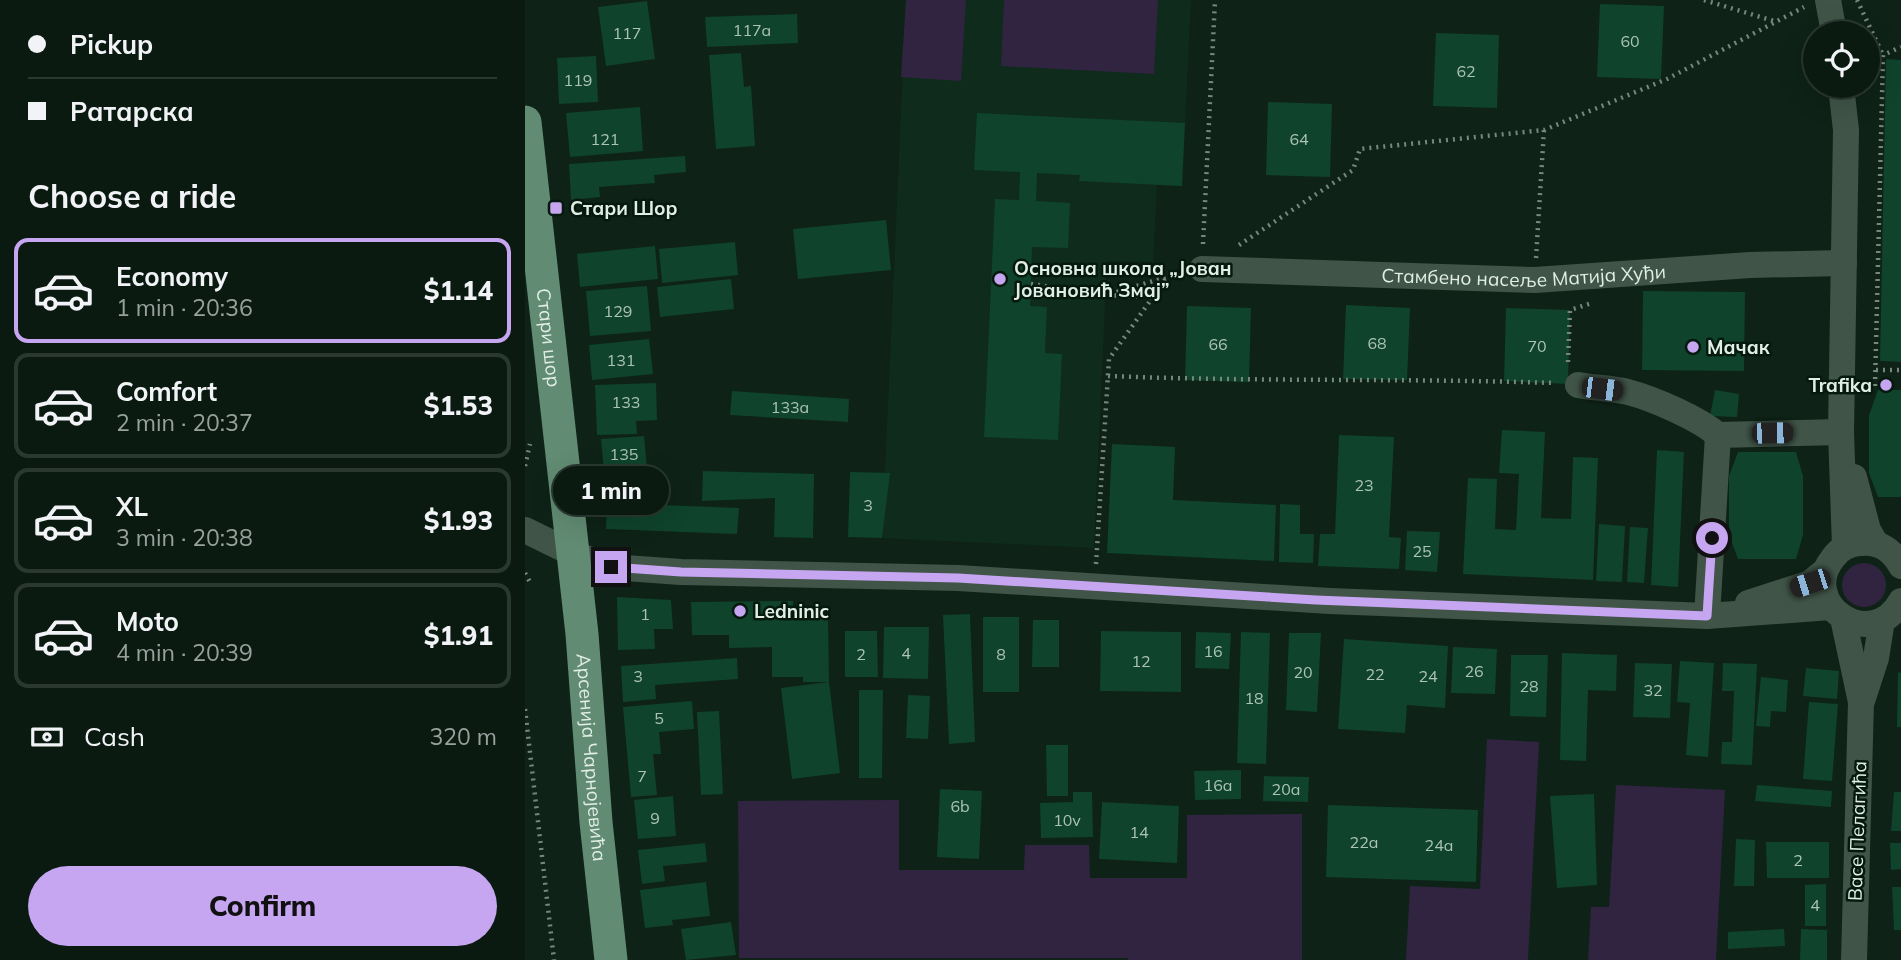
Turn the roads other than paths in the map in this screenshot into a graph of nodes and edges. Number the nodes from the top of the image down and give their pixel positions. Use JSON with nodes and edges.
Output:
{"nodes":[{"id":1,"x":1817,"y":3,"type":"edge"},
{"id":2,"x":1827,"y":21,"type":"edge"},
{"id":3,"x":1842,"y":98,"type":"edge"},
{"id":4,"x":525,"y":122,"type":"edge"},
{"id":5,"x":1844,"y":263,"type":"junction"},
{"id":6,"x":1202,"y":270,"type":"road end"},
{"id":7,"x":1568,"y":380,"type":"road end"},
{"id":8,"x":1841,"y":432,"type":"junction"},
{"id":9,"x":1718,"y":435,"type":"junction"},
{"id":10,"x":525,"y":530,"type":"edge"},
{"id":11,"x":1845,"y":547,"type":"junction"},
{"id":12,"x":574,"y":554,"type":"junction"},
{"id":13,"x":1893,"y":555,"type":"edge"},
{"id":14,"x":1825,"y":572,"type":"junction"},
{"id":15,"x":1837,"y":613,"type":"junction"},
{"id":16,"x":1894,"y":615,"type":"edge"},
{"id":17,"x":1707,"y":616,"type":"junction"},
{"id":18,"x":1861,"y":702,"type":"junction"},
{"id":19,"x":611,"y":960,"type":"edge"},
{"id":20,"x":1854,"y":960,"type":"edge"}],
"edges":[{"from":1,"to":2,"type":"street"},
{"from":3,"to":5,"type":"street"},
{"from":4,"to":12,"type":"main road","name":"Стари шор"},
{"from":5,"to":6,"type":"street","name":"Стамбено насеље Матија Хуђи"},
{"from":5,"to":8,"type":"street"},
{"from":7,"to":9,"type":"street"},
{"from":8,"to":9,"type":"street"},
{"from":8,"to":11,"type":"street"},
{"from":8,"to":13,"type":"street"},
{"from":9,"to":17,"type":"street"},
{"from":10,"to":12,"type":"street"},
{"from":11,"to":13,"type":"street"},
{"from":11,"to":14,"type":"street"},
{"from":12,"to":17,"type":"street"},
{"from":12,"to":19,"type":"main road","name":"Арсенија Чарнојевића"},
{"from":14,"to":15,"type":"street","name":"Васе Пелагића"},
{"from":14,"to":17,"type":"street"},
{"from":15,"to":16,"type":"street"},
{"from":15,"to":17,"type":"street"},
{"from":15,"to":18,"type":"street","name":"Васе Пелагића"},
{"from":16,"to":18,"type":"street","name":"Васе Пелагића"},
{"from":18,"to":20,"type":"street","name":"Васе Пелагића"}]}
